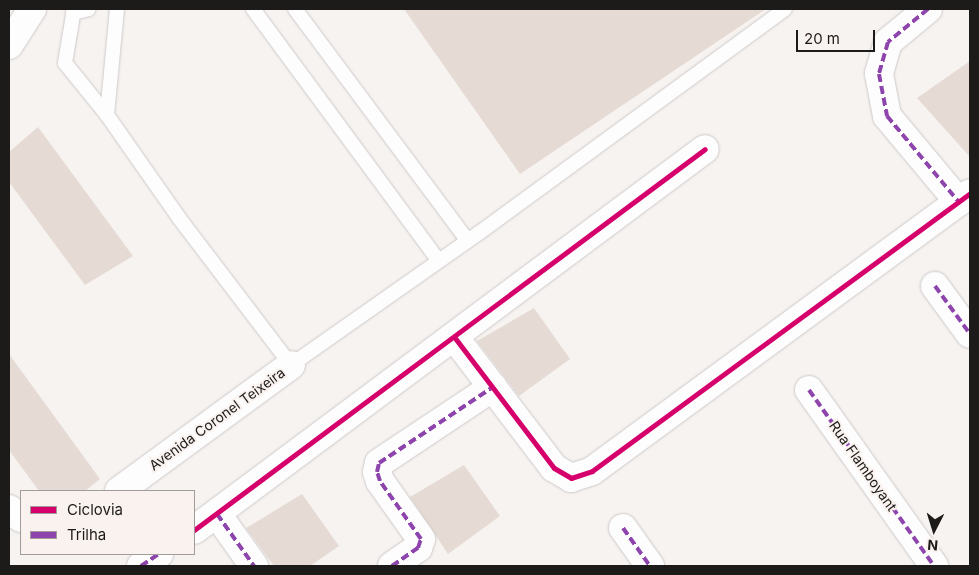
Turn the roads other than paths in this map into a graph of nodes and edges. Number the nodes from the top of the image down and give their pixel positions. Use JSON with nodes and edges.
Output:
{"nodes":[{"id":1,"x":12,"y":9,"type":"edge"},
{"id":2,"x":32,"y":9,"type":"edge"},
{"id":3,"x":89,"y":9,"type":"edge"},
{"id":4,"x":117,"y":9,"type":"edge"},
{"id":5,"x":253,"y":9,"type":"edge"},
{"id":6,"x":295,"y":9,"type":"edge"},
{"id":7,"x":784,"y":9,"type":"edge"},
{"id":8,"x":928,"y":9,"type":"edge"},
{"id":9,"x":73,"y":11,"type":"edge"},
{"id":10,"x":9,"y":37,"type":"edge"},
{"id":11,"x":9,"y":45,"type":"edge"},
{"id":12,"x":107,"y":115,"type":"junction"},
{"id":13,"x":705,"y":149,"type":"dead end"},
{"id":14,"x":965,"y":198,"type":"edge"},
{"id":15,"x":468,"y":241,"type":"junction"},
{"id":16,"x":439,"y":261,"type":"junction"},
{"id":17,"x":935,"y":286,"type":"dead end"},
{"id":18,"x":970,"y":334,"type":"edge"},
{"id":19,"x":455,"y":338,"type":"junction"},
{"id":20,"x":291,"y":364,"type":"junction"},
{"id":21,"x":492,"y":387,"type":"junction"},
{"id":22,"x":810,"y":390,"type":"dead end"},
{"id":23,"x":120,"y":490,"type":"edge"},
{"id":24,"x":9,"y":509,"type":"edge"},
{"id":25,"x":216,"y":514,"type":"junction"},
{"id":26,"x":20,"y":517,"type":"edge"},
{"id":27,"x":622,"y":528,"type":"dead end"},
{"id":28,"x":195,"y":529,"type":"edge"},
{"id":29,"x":158,"y":555,"type":"edge"},
{"id":30,"x":249,"y":564,"type":"edge"},
{"id":31,"x":141,"y":566,"type":"edge"},
{"id":32,"x":392,"y":566,"type":"edge"},
{"id":33,"x":650,"y":566,"type":"edge"},
{"id":34,"x":934,"y":566,"type":"edge"}],
"edges":[{"from":1,"to":10,"type":"street"},
{"from":2,"to":11,"type":"street"},
{"from":3,"to":9,"type":"lane"},
{"from":4,"to":12,"type":"lane"},
{"from":5,"to":16,"type":"lane"},
{"from":6,"to":15,"type":"lane"},
{"from":7,"to":15,"type":"lane"},
{"from":8,"to":14,"type":"street"},
{"from":9,"to":12,"type":"lane"},
{"from":12,"to":20,"type":"lane"},
{"from":13,"to":19,"type":"street"},
{"from":14,"to":21,"type":"street"},
{"from":15,"to":16,"type":"lane"},
{"from":16,"to":20,"type":"lane"},
{"from":17,"to":18,"type":"street"},
{"from":19,"to":21,"type":"street"},
{"from":19,"to":25,"type":"street"},
{"from":20,"to":23,"type":"street","name":"Avenida Coronel Teixeira"},
{"from":21,"to":32,"type":"street"},
{"from":22,"to":34,"type":"street","name":"Rua Flamboyant"},
{"from":24,"to":26,"type":"street"},
{"from":25,"to":28,"type":"street"},
{"from":25,"to":30,"type":"street"},
{"from":27,"to":33,"type":"street"},
{"from":29,"to":31,"type":"street"}]}
